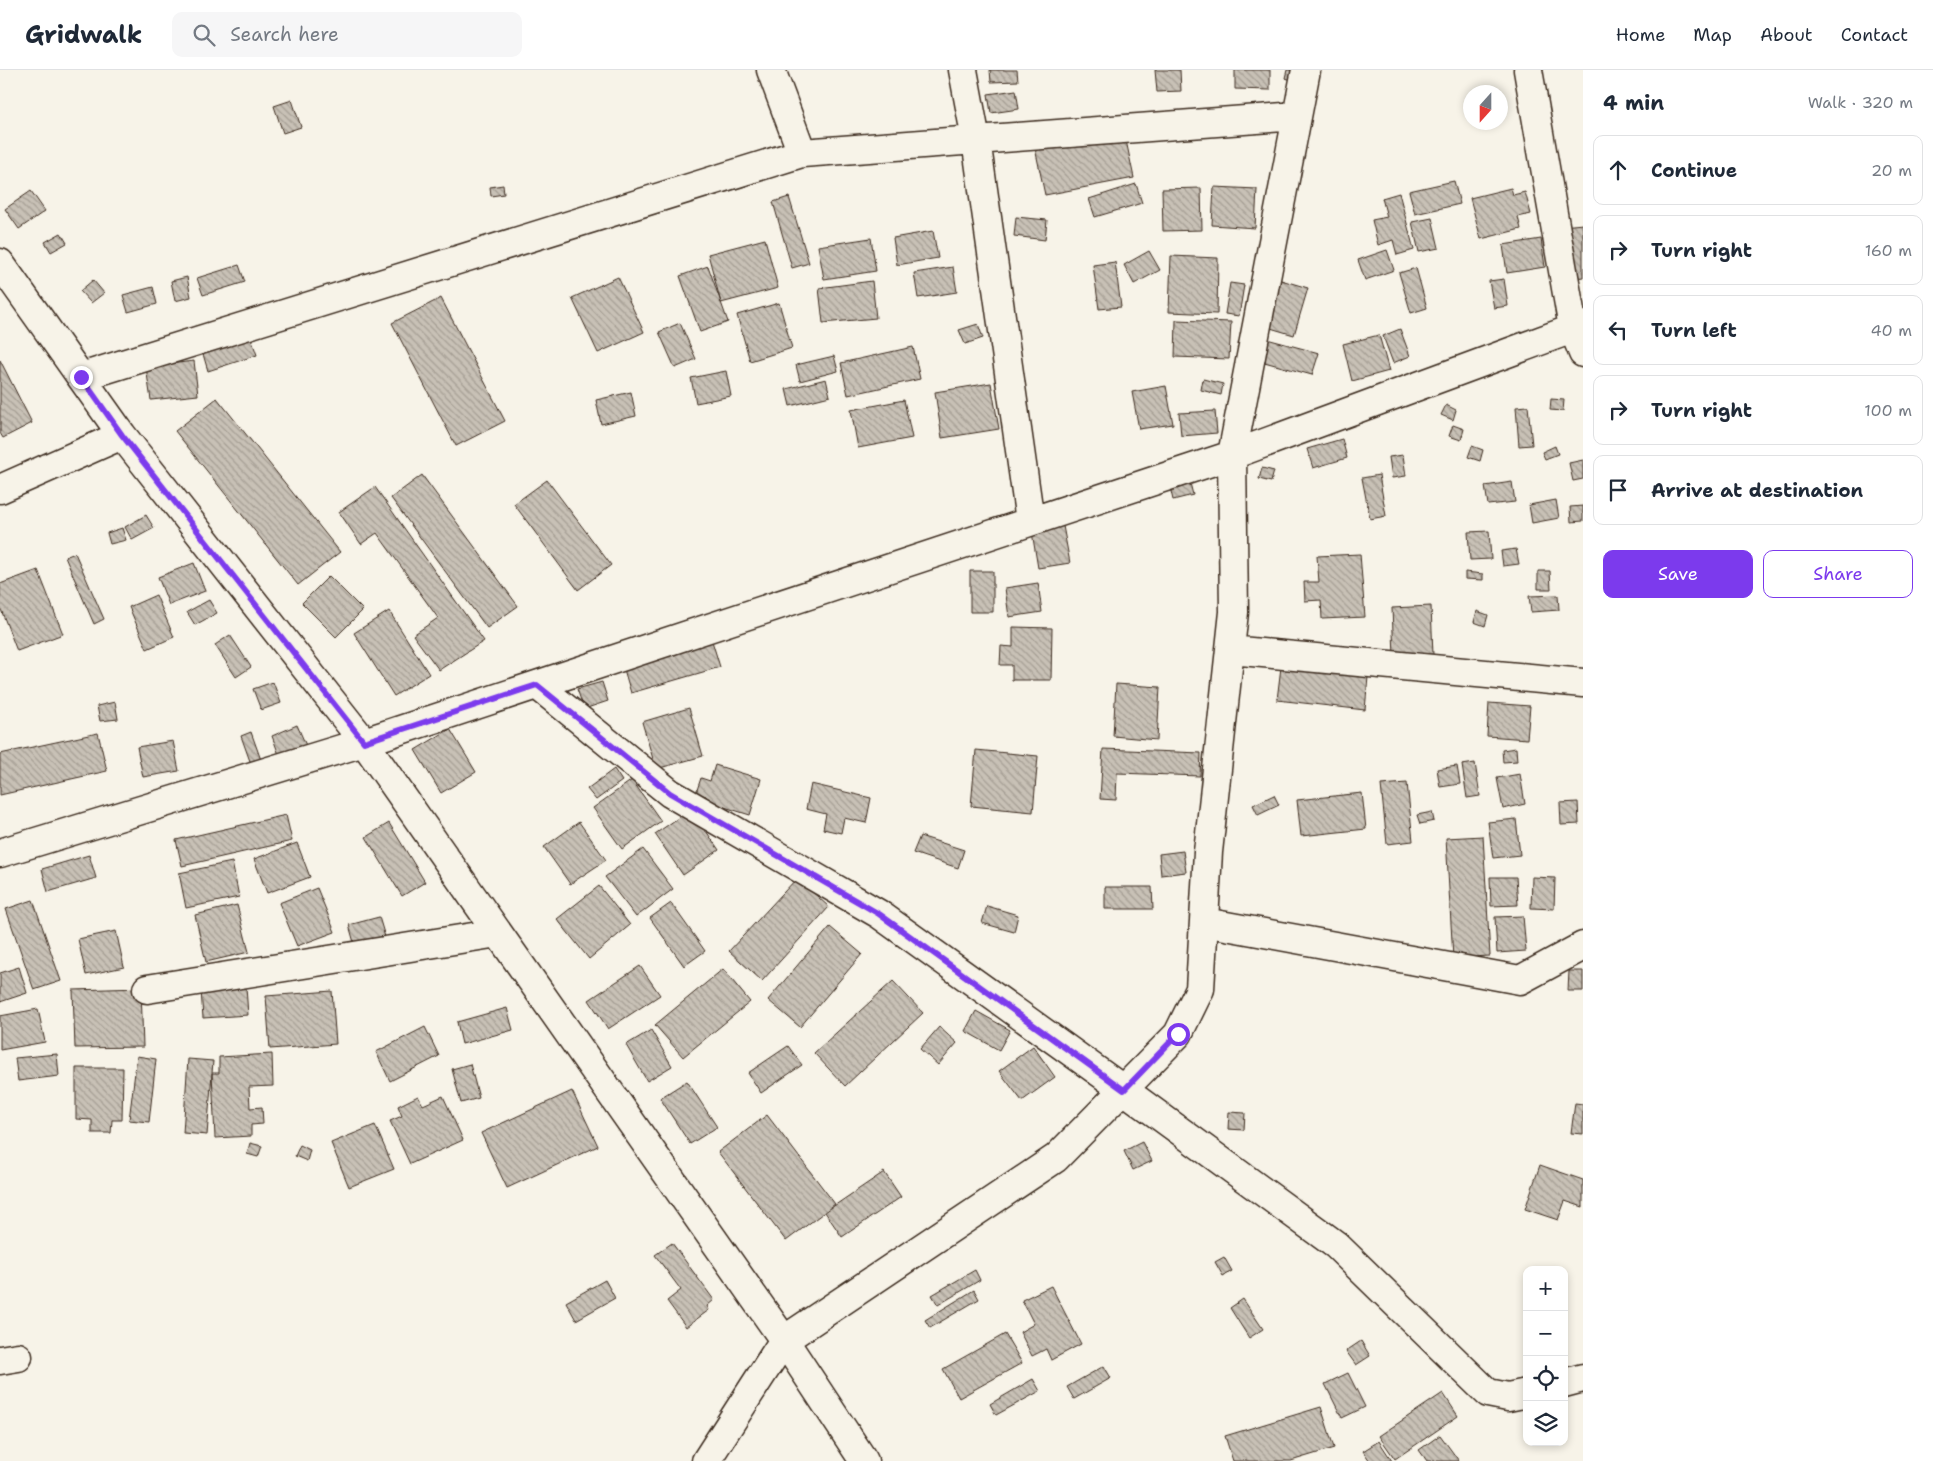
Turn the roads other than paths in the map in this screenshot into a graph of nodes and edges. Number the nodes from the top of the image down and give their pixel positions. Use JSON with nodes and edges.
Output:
{"nodes":[{"id":1,"x":771,"y":70,"type":"edge"},
{"id":2,"x":963,"y":70,"type":"edge"},
{"id":3,"x":1306,"y":70,"type":"edge"},
{"id":4,"x":1528,"y":70,"type":"edge"},
{"id":5,"x":1297,"y":116,"type":"junction"},
{"id":6,"x":976,"y":140,"type":"junction"},
{"id":7,"x":802,"y":153,"type":"junction"},
{"id":8,"x":0,"y":263,"type":"edge"},
{"id":9,"x":1578,"y":326,"type":"edge"},
{"id":10,"x":1583,"y":353,"type":"edge"},
{"id":11,"x":81,"y":377,"type":"junction"},
{"id":12,"x":122,"y":435,"type":"junction"},
{"id":13,"x":1232,"y":455,"type":"junction"},
{"id":14,"x":0,"y":489,"type":"edge"},
{"id":15,"x":1030,"y":522,"type":"junction"},
{"id":16,"x":1230,"y":650,"type":"junction"},
{"id":17,"x":1583,"y":683,"type":"edge"},
{"id":18,"x":537,"y":685,"type":"junction"},
{"id":19,"x":364,"y":742,"type":"junction"},
{"id":20,"x":0,"y":853,"type":"edge"},
{"id":21,"x":1204,"y":922,"type":"junction"},
{"id":22,"x":498,"y":933,"type":"junction"},
{"id":23,"x":1583,"y":946,"type":"edge"},
{"id":24,"x":147,"y":989,"type":"dead end"},
{"id":25,"x":1124,"y":1090,"type":"junction"},
{"id":26,"x":784,"y":1340,"type":"junction"},
{"id":27,"x":1583,"y":1378,"type":"edge"},
{"id":28,"x":1568,"y":1382,"type":"edge"},
{"id":29,"x":1523,"y":1394,"type":"edge"},
{"id":30,"x":706,"y":1461,"type":"edge"},
{"id":31,"x":864,"y":1461,"type":"edge"}],
"edges":[{"from":1,"to":7,"type":"street"},
{"from":2,"to":6,"type":"street"},
{"from":3,"to":5,"type":"street"},
{"from":4,"to":9,"type":"street"},
{"from":5,"to":6,"type":"street"},
{"from":5,"to":13,"type":"street"},
{"from":6,"to":7,"type":"street"},
{"from":6,"to":15,"type":"street"},
{"from":7,"to":11,"type":"street"},
{"from":8,"to":11,"type":"street"},
{"from":9,"to":10,"type":"street"},
{"from":9,"to":13,"type":"street"},
{"from":11,"to":12,"type":"street"},
{"from":12,"to":14,"type":"street"},
{"from":12,"to":19,"type":"street"},
{"from":13,"to":15,"type":"street"},
{"from":13,"to":16,"type":"street"},
{"from":15,"to":18,"type":"street"},
{"from":16,"to":17,"type":"street"},
{"from":16,"to":21,"type":"street"},
{"from":18,"to":19,"type":"street"},
{"from":18,"to":25,"type":"street"},
{"from":19,"to":20,"type":"street"},
{"from":19,"to":22,"type":"street"},
{"from":21,"to":23,"type":"street"},
{"from":21,"to":25,"type":"street"},
{"from":22,"to":24,"type":"street"},
{"from":22,"to":26,"type":"street"},
{"from":25,"to":26,"type":"street"},
{"from":25,"to":29,"type":"street"},
{"from":26,"to":30,"type":"street"},
{"from":26,"to":31,"type":"street"},
{"from":27,"to":28,"type":"street"}]}
